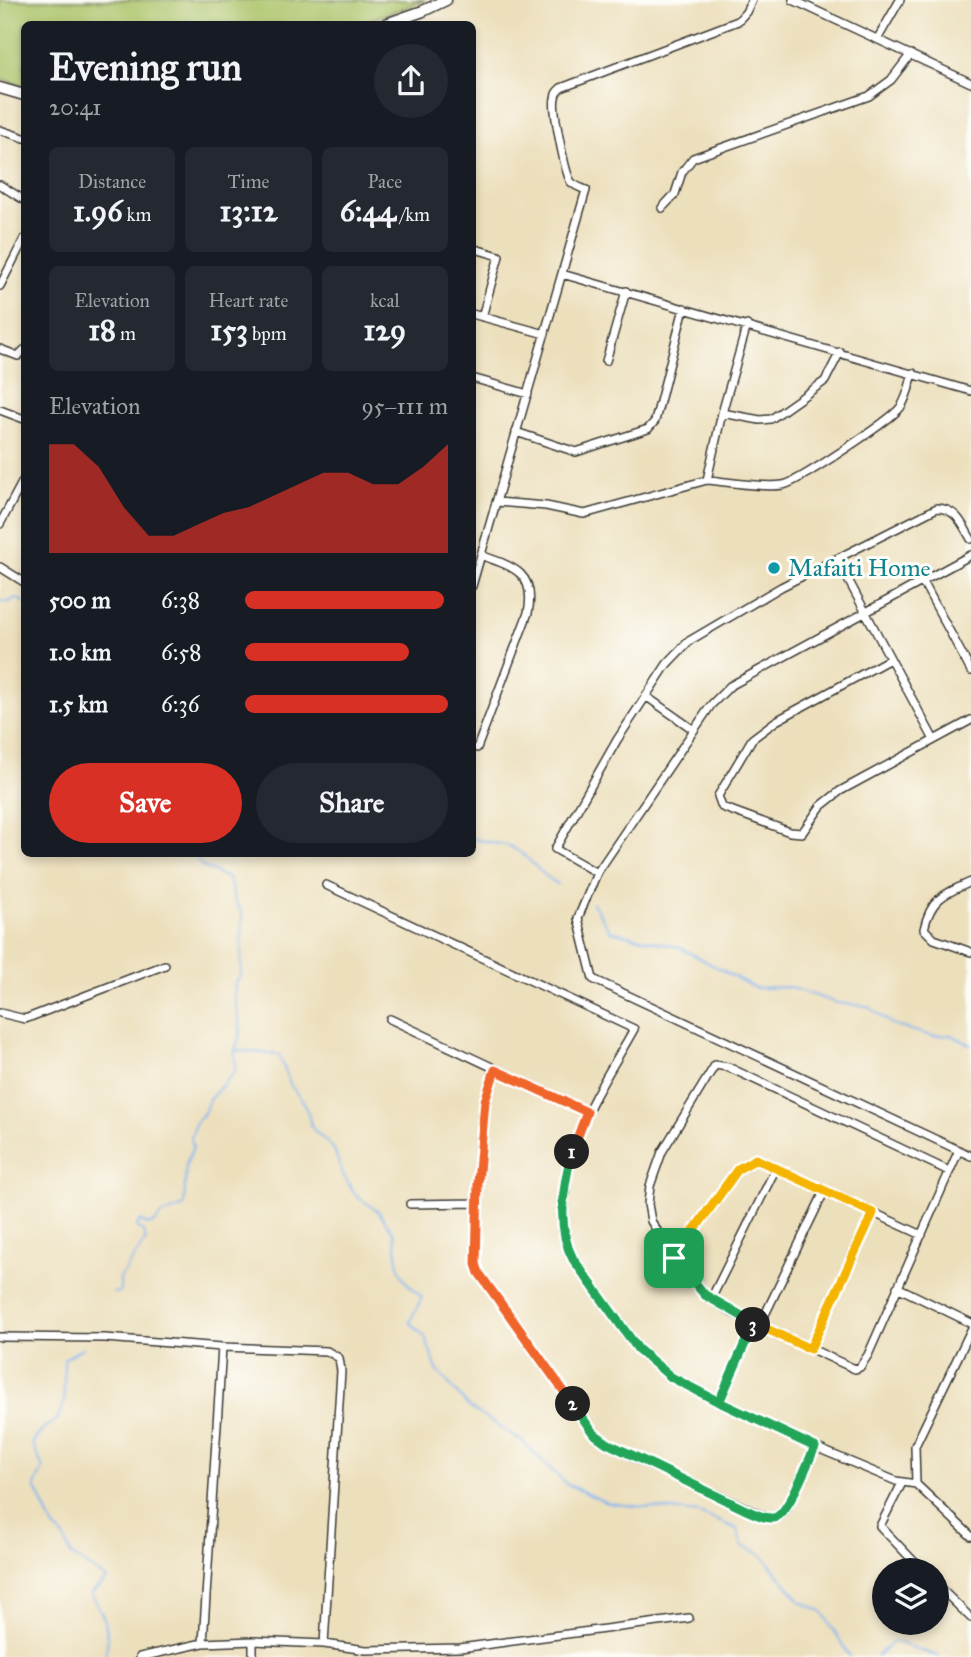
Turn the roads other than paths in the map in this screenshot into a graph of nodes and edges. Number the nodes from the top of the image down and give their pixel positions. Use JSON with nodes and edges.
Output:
{"nodes":[{"id":1,"x":446,"y":0,"type":"edge"},
{"id":2,"x":752,"y":0,"type":"edge"},
{"id":3,"x":793,"y":0,"type":"edge"},
{"id":4,"x":900,"y":0,"type":"edge"},
{"id":5,"x":395,"y":21,"type":"edge"},
{"id":6,"x":878,"y":38,"type":"junction"},
{"id":7,"x":911,"y":54,"type":"junction"},
{"id":8,"x":971,"y":83,"type":"edge"},
{"id":9,"x":0,"y":89,"type":"edge"},
{"id":10,"x":21,"y":94,"type":"edge"},
{"id":11,"x":0,"y":130,"type":"edge"},
{"id":12,"x":21,"y":137,"type":"edge"},
{"id":13,"x":0,"y":185,"type":"edge"},
{"id":14,"x":21,"y":198,"type":"edge"},
{"id":15,"x":662,"y":208,"type":"dead end"},
{"id":16,"x":21,"y":245,"type":"edge"},
{"id":17,"x":476,"y":249,"type":"edge"},
{"id":18,"x":562,"y":274,"type":"junction"},
{"id":19,"x":0,"y":285,"type":"edge"},
{"id":20,"x":626,"y":291,"type":"junction"},
{"id":21,"x":684,"y":308,"type":"junction"},
{"id":22,"x":476,"y":315,"type":"edge"},
{"id":23,"x":482,"y":317,"type":"junction"},
{"id":24,"x":747,"y":325,"type":"junction"},
{"id":25,"x":545,"y":334,"type":"junction"},
{"id":26,"x":0,"y":349,"type":"edge"},
{"id":27,"x":840,"y":352,"type":"junction"},
{"id":28,"x":21,"y":353,"type":"edge"},
{"id":29,"x":606,"y":361,"type":"dead end"},
{"id":30,"x":913,"y":373,"type":"junction"},
{"id":31,"x":476,"y":379,"type":"edge"},
{"id":32,"x":971,"y":391,"type":"edge"},
{"id":33,"x":528,"y":394,"type":"junction"},
{"id":34,"x":0,"y":410,"type":"edge"},
{"id":35,"x":722,"y":413,"type":"junction"},
{"id":36,"x":21,"y":418,"type":"edge"},
{"id":37,"x":516,"y":432,"type":"junction"},
{"id":38,"x":707,"y":480,"type":"junction"},
{"id":39,"x":21,"y":485,"type":"edge"},
{"id":40,"x":497,"y":502,"type":"junction"},
{"id":41,"x":0,"y":524,"type":"edge"},
{"id":42,"x":971,"y":539,"type":"edge"},
{"id":43,"x":971,"y":555,"type":"edge"},
{"id":44,"x":483,"y":556,"type":"junction"},
{"id":45,"x":837,"y":559,"type":"junction"},
{"id":46,"x":0,"y":567,"type":"edge"},
{"id":47,"x":476,"y":575,"type":"edge"},
{"id":48,"x":21,"y":580,"type":"edge"},
{"id":49,"x":922,"y":580,"type":"junction"},
{"id":50,"x":866,"y":612,"type":"junction"},
{"id":51,"x":890,"y":659,"type":"junction"},
{"id":52,"x":971,"y":671,"type":"edge"},
{"id":53,"x":647,"y":697,"type":"junction"},
{"id":54,"x":971,"y":720,"type":"edge"},
{"id":55,"x":694,"y":730,"type":"junction"},
{"id":56,"x":934,"y":740,"type":"junction"},
{"id":57,"x":477,"y":748,"type":"dead end"},
{"id":58,"x":597,"y":873,"type":"junction"},
{"id":59,"x":971,"y":882,"type":"edge"},
{"id":60,"x":326,"y":885,"type":"dead end"},
{"id":61,"x":971,"y":952,"type":"edge"},
{"id":62,"x":165,"y":965,"type":"dead end"},
{"id":63,"x":0,"y":1013,"type":"edge"},
{"id":64,"x":390,"y":1018,"type":"dead end"},
{"id":65,"x":495,"y":1070,"type":"junction"},
{"id":66,"x":587,"y":1112,"type":"junction"},
{"id":67,"x":959,"y":1150,"type":"junction"},
{"id":68,"x":971,"y":1156,"type":"edge"},
{"id":69,"x":776,"y":1168,"type":"junction"},
{"id":70,"x":949,"y":1171,"type":"junction"},
{"id":71,"x":825,"y":1190,"type":"junction"},
{"id":72,"x":477,"y":1203,"type":"junction"},
{"id":73,"x":410,"y":1204,"type":"dead end"},
{"id":74,"x":873,"y":1213,"type":"junction"},
{"id":75,"x":922,"y":1235,"type":"junction"},
{"id":76,"x":674,"y":1258,"type":"junction"},
{"id":77,"x":897,"y":1287,"type":"junction"},
{"id":78,"x":711,"y":1299,"type":"junction"},
{"id":79,"x":971,"y":1323,"type":"edge"},
{"id":80,"x":757,"y":1324,"type":"junction"},
{"id":81,"x":971,"y":1329,"type":"edge"},
{"id":82,"x":0,"y":1337,"type":"edge"},
{"id":83,"x":222,"y":1347,"type":"junction"},
{"id":84,"x":810,"y":1349,"type":"junction"},
{"id":85,"x":719,"y":1402,"type":"junction"},
{"id":86,"x":815,"y":1447,"type":"junction"},
{"id":87,"x":902,"y":1483,"type":"junction"},
{"id":88,"x":916,"y":1484,"type":"junction"},
{"id":89,"x":971,"y":1536,"type":"edge"},
{"id":90,"x":911,"y":1558,"type":"edge"},
{"id":91,"x":949,"y":1597,"type":"edge"},
{"id":92,"x":690,"y":1618,"type":"dead end"},
{"id":93,"x":971,"y":1618,"type":"edge"},
{"id":94,"x":253,"y":1641,"type":"junction"},
{"id":95,"x":202,"y":1643,"type":"junction"},
{"id":96,"x":324,"y":1644,"type":"junction"},
{"id":97,"x":460,"y":1648,"type":"junction"},
{"id":98,"x":366,"y":1653,"type":"edge"},
{"id":99,"x":140,"y":1657,"type":"edge"},
{"id":100,"x":253,"y":1657,"type":"edge"},
{"id":101,"x":461,"y":1657,"type":"edge"}],
"edges":[{"from":1,"to":5,"type":"street"},
{"from":2,"to":18,"type":"street"},
{"from":3,"to":6,"type":"street"},
{"from":4,"to":6,"type":"street"},
{"from":6,"to":7,"type":"street"},
{"from":7,"to":8,"type":"street"},
{"from":7,"to":15,"type":"street"},
{"from":9,"to":10,"type":"street"},
{"from":11,"to":12,"type":"street"},
{"from":13,"to":14,"type":"street"},
{"from":16,"to":19,"type":"street"},
{"from":17,"to":23,"type":"street"},
{"from":18,"to":20,"type":"street"},
{"from":18,"to":25,"type":"street"},
{"from":20,"to":21,"type":"street"},
{"from":20,"to":29,"type":"street"},
{"from":21,"to":24,"type":"street"},
{"from":21,"to":37,"type":"street"},
{"from":22,"to":23,"type":"street"},
{"from":23,"to":25,"type":"street"},
{"from":24,"to":27,"type":"street"},
{"from":24,"to":35,"type":"street"},
{"from":25,"to":33,"type":"street"},
{"from":26,"to":28,"type":"street"},
{"from":27,"to":30,"type":"street"},
{"from":27,"to":35,"type":"street"},
{"from":30,"to":32,"type":"street"},
{"from":30,"to":38,"type":"street"},
{"from":31,"to":33,"type":"street"},
{"from":33,"to":37,"type":"street"},
{"from":34,"to":36,"type":"street"},
{"from":35,"to":38,"type":"street"},
{"from":37,"to":40,"type":"street"},
{"from":38,"to":40,"type":"street"},
{"from":39,"to":41,"type":"street"},
{"from":40,"to":44,"type":"street"},
{"from":42,"to":45,"type":"street"},
{"from":43,"to":49,"type":"street"},
{"from":44,"to":47,"type":"street"},
{"from":44,"to":57,"type":"street"},
{"from":45,"to":50,"type":"street"},
{"from":45,"to":53,"type":"street"},
{"from":46,"to":48,"type":"street"},
{"from":49,"to":50,"type":"street"},
{"from":49,"to":52,"type":"street"},
{"from":50,"to":51,"type":"street"},
{"from":50,"to":55,"type":"street"},
{"from":51,"to":56,"type":"street"},
{"from":51,"to":56,"type":"street"},
{"from":53,"to":55,"type":"street"},
{"from":53,"to":58,"type":"street"},
{"from":54,"to":56,"type":"street"},
{"from":55,"to":58,"type":"street"},
{"from":58,"to":67,"type":"street"},
{"from":59,"to":61,"type":"street"},
{"from":60,"to":66,"type":"street"},
{"from":62,"to":63,"type":"street"},
{"from":64,"to":65,"type":"street"},
{"from":65,"to":66,"type":"street"},
{"from":65,"to":72,"type":"street"},
{"from":66,"to":85,"type":"street"},
{"from":67,"to":68,"type":"street"},
{"from":67,"to":70,"type":"street"},
{"from":69,"to":71,"type":"street"},
{"from":69,"to":76,"type":"street"},
{"from":69,"to":78,"type":"street"},
{"from":70,"to":75,"type":"street"},
{"from":70,"to":76,"type":"street"},
{"from":71,"to":74,"type":"street"},
{"from":71,"to":80,"type":"street"},
{"from":72,"to":73,"type":"street"},
{"from":72,"to":86,"type":"street"},
{"from":74,"to":75,"type":"street"},
{"from":74,"to":84,"type":"street"},
{"from":75,"to":77,"type":"street"},
{"from":76,"to":78,"type":"street"},
{"from":77,"to":79,"type":"street"},
{"from":77,"to":84,"type":"street"},
{"from":78,"to":80,"type":"street"},
{"from":80,"to":84,"type":"street"},
{"from":80,"to":85,"type":"street"},
{"from":81,"to":88,"type":"street"},
{"from":82,"to":83,"type":"street"},
{"from":83,"to":95,"type":"street"},
{"from":83,"to":96,"type":"street"},
{"from":85,"to":86,"type":"street"},
{"from":86,"to":87,"type":"street"},
{"from":87,"to":88,"type":"street"},
{"from":87,"to":90,"type":"street"},
{"from":88,"to":89,"type":"street"},
{"from":91,"to":93,"type":"street"},
{"from":92,"to":97,"type":"street"},
{"from":94,"to":95,"type":"street"},
{"from":94,"to":96,"type":"street"},
{"from":94,"to":100,"type":"street"},
{"from":95,"to":99,"type":"street"},
{"from":96,"to":98,"type":"street"},
{"from":97,"to":98,"type":"street"},
{"from":97,"to":101,"type":"street"}]}
